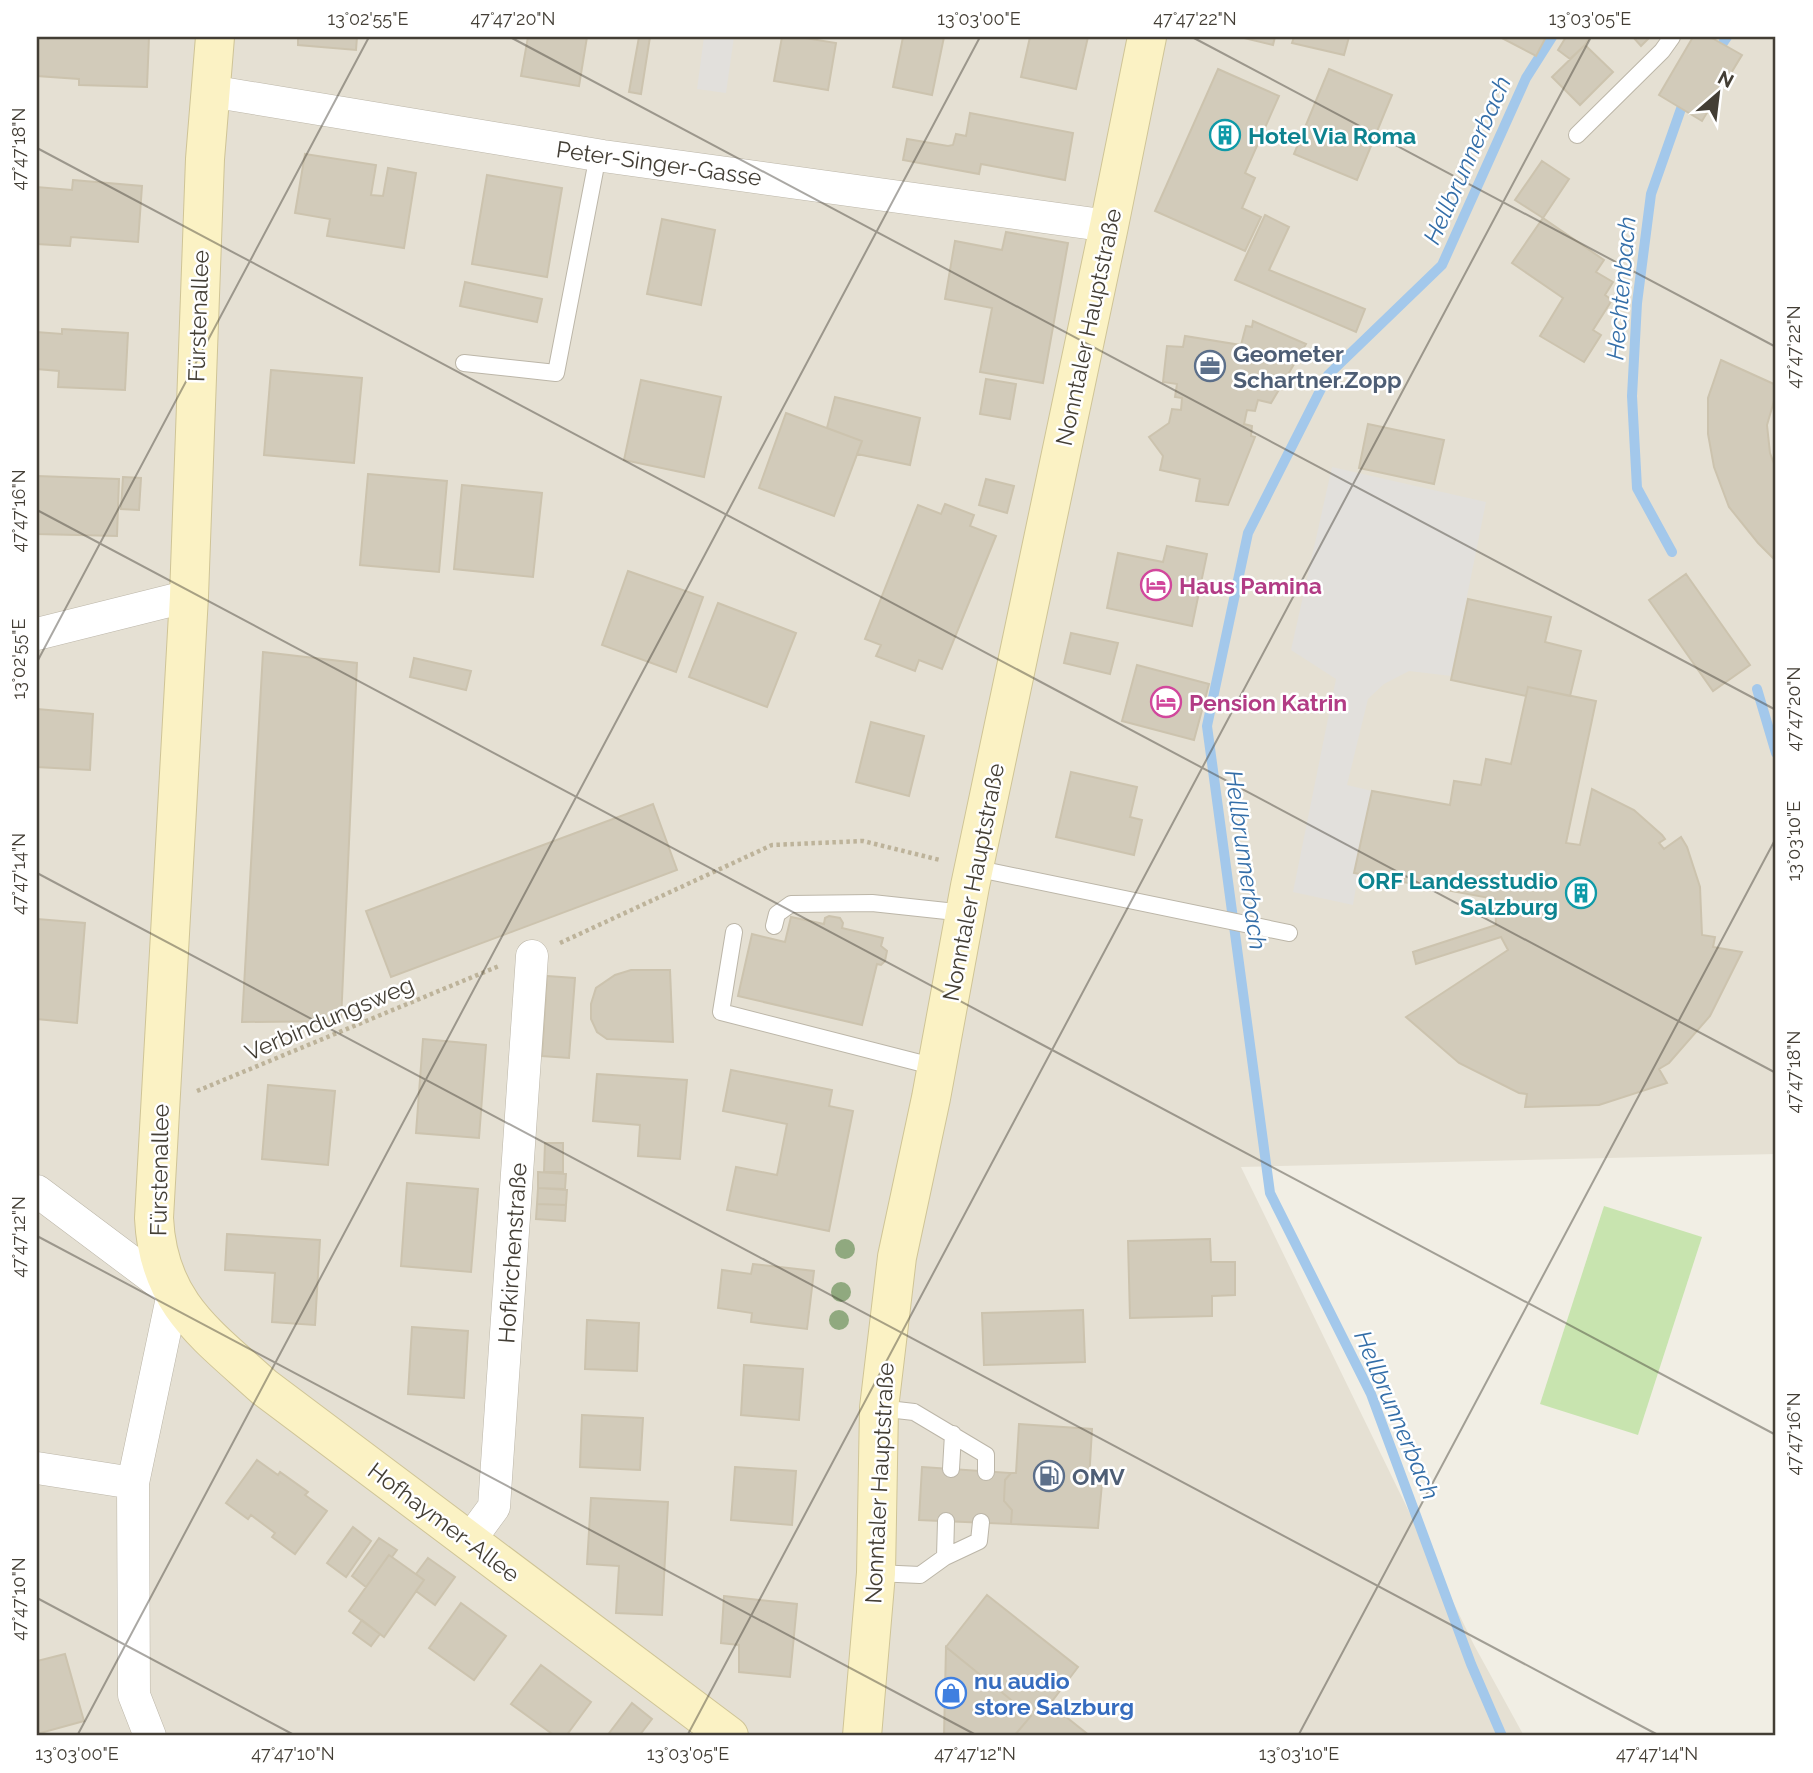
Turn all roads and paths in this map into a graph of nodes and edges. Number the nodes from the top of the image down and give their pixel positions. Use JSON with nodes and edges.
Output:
{"nodes":[{"id":1,"x":215,"y":37,"type":"edge"},
{"id":2,"x":1147,"y":37,"type":"edge"},
{"id":3,"x":1672,"y":37,"type":"edge"},
{"id":4,"x":210,"y":91,"type":"junction"},
{"id":5,"x":1577,"y":135,"type":"dead end"},
{"id":6,"x":598,"y":155,"type":"junction"},
{"id":7,"x":1110,"y":226,"type":"junction"},
{"id":8,"x":464,"y":363,"type":"dead end"},
{"id":9,"x":189,"y":596,"type":"junction"},
{"id":10,"x":37,"y":634,"type":"edge"},
{"id":11,"x":956,"y":864,"type":"junction"},
{"id":12,"x":965,"y":913,"type":"junction"},
{"id":13,"x":774,"y":926,"type":"dead end"},
{"id":14,"x":734,"y":932,"type":"dead end"},
{"id":15,"x":1289,"y":933,"type":"dead end"},
{"id":16,"x":532,"y":956,"type":"junction"},
{"id":17,"x":936,"y":1068,"type":"junction"},
{"id":18,"x":194,"y":1093,"type":"dead end"},
{"id":19,"x":37,"y":1191,"type":"edge"},
{"id":20,"x":173,"y":1293,"type":"junction"},
{"id":21,"x":879,"y":1408,"type":"junction"},
{"id":22,"x":953,"y":1434,"type":"junction"},
{"id":23,"x":37,"y":1468,"type":"edge"},
{"id":24,"x":951,"y":1469,"type":"dead end"},
{"id":25,"x":986,"y":1472,"type":"dead end"},
{"id":26,"x":133,"y":1483,"type":"junction"},
{"id":27,"x":946,"y":1521,"type":"dead end"},
{"id":28,"x":981,"y":1522,"type":"dead end"},
{"id":29,"x":469,"y":1541,"type":"junction"},
{"id":30,"x":945,"y":1557,"type":"junction"},
{"id":31,"x":876,"y":1573,"type":"junction"},
{"id":32,"x":150,"y":1736,"type":"edge"},
{"id":33,"x":729,"y":1736,"type":"edge"},
{"id":34,"x":862,"y":1736,"type":"edge"}],
"edges":[{"from":1,"to":4,"type":"street","name":"Fürstenallee"},
{"from":2,"to":7,"type":"street","name":"Nonntaler Hauptstraße"},
{"from":3,"to":5,"type":"lane"},
{"from":4,"to":6,"type":"street","name":"Peter-Singer-Gasse"},
{"from":4,"to":9,"type":"street","name":"Fürstenallee"},
{"from":6,"to":7,"type":"street","name":"Peter-Singer-Gasse"},
{"from":6,"to":8,"type":"lane"},
{"from":7,"to":11,"type":"street","name":"Nonntaler Hauptstraße"},
{"from":9,"to":10,"type":"street"},
{"from":9,"to":20,"type":"street","name":"Fürstenallee"},
{"from":11,"to":12,"type":"street","name":"Nonntaler Hauptstraße"},
{"from":11,"to":15,"type":"lane"},
{"from":11,"to":16,"type":"path","name":"Verbindungsweg"},
{"from":12,"to":13,"type":"lane"},
{"from":12,"to":17,"type":"street","name":"Nonntaler Hauptstraße"},
{"from":14,"to":17,"type":"lane"},
{"from":16,"to":18,"type":"path","name":"Verbindungsweg"},
{"from":16,"to":29,"type":"street","name":"Hofkirchenstraße"},
{"from":17,"to":21,"type":"street","name":"Nonntaler Hauptstraße"},
{"from":19,"to":20,"type":"street"},
{"from":20,"to":26,"type":"street"},
{"from":20,"to":29,"type":"street","name":"Hofhaymer-Allee"},
{"from":21,"to":22,"type":"lane"},
{"from":21,"to":31,"type":"street","name":"Nonntaler Hauptstraße"},
{"from":22,"to":24,"type":"lane"},
{"from":22,"to":25,"type":"lane"},
{"from":23,"to":26,"type":"street"},
{"from":26,"to":32,"type":"street"},
{"from":27,"to":30,"type":"lane"},
{"from":28,"to":30,"type":"lane"},
{"from":29,"to":33,"type":"street","name":"Hofhaymer-Allee"},
{"from":30,"to":31,"type":"lane"},
{"from":31,"to":34,"type":"street","name":"Nonntaler Hauptstraße"}]}
